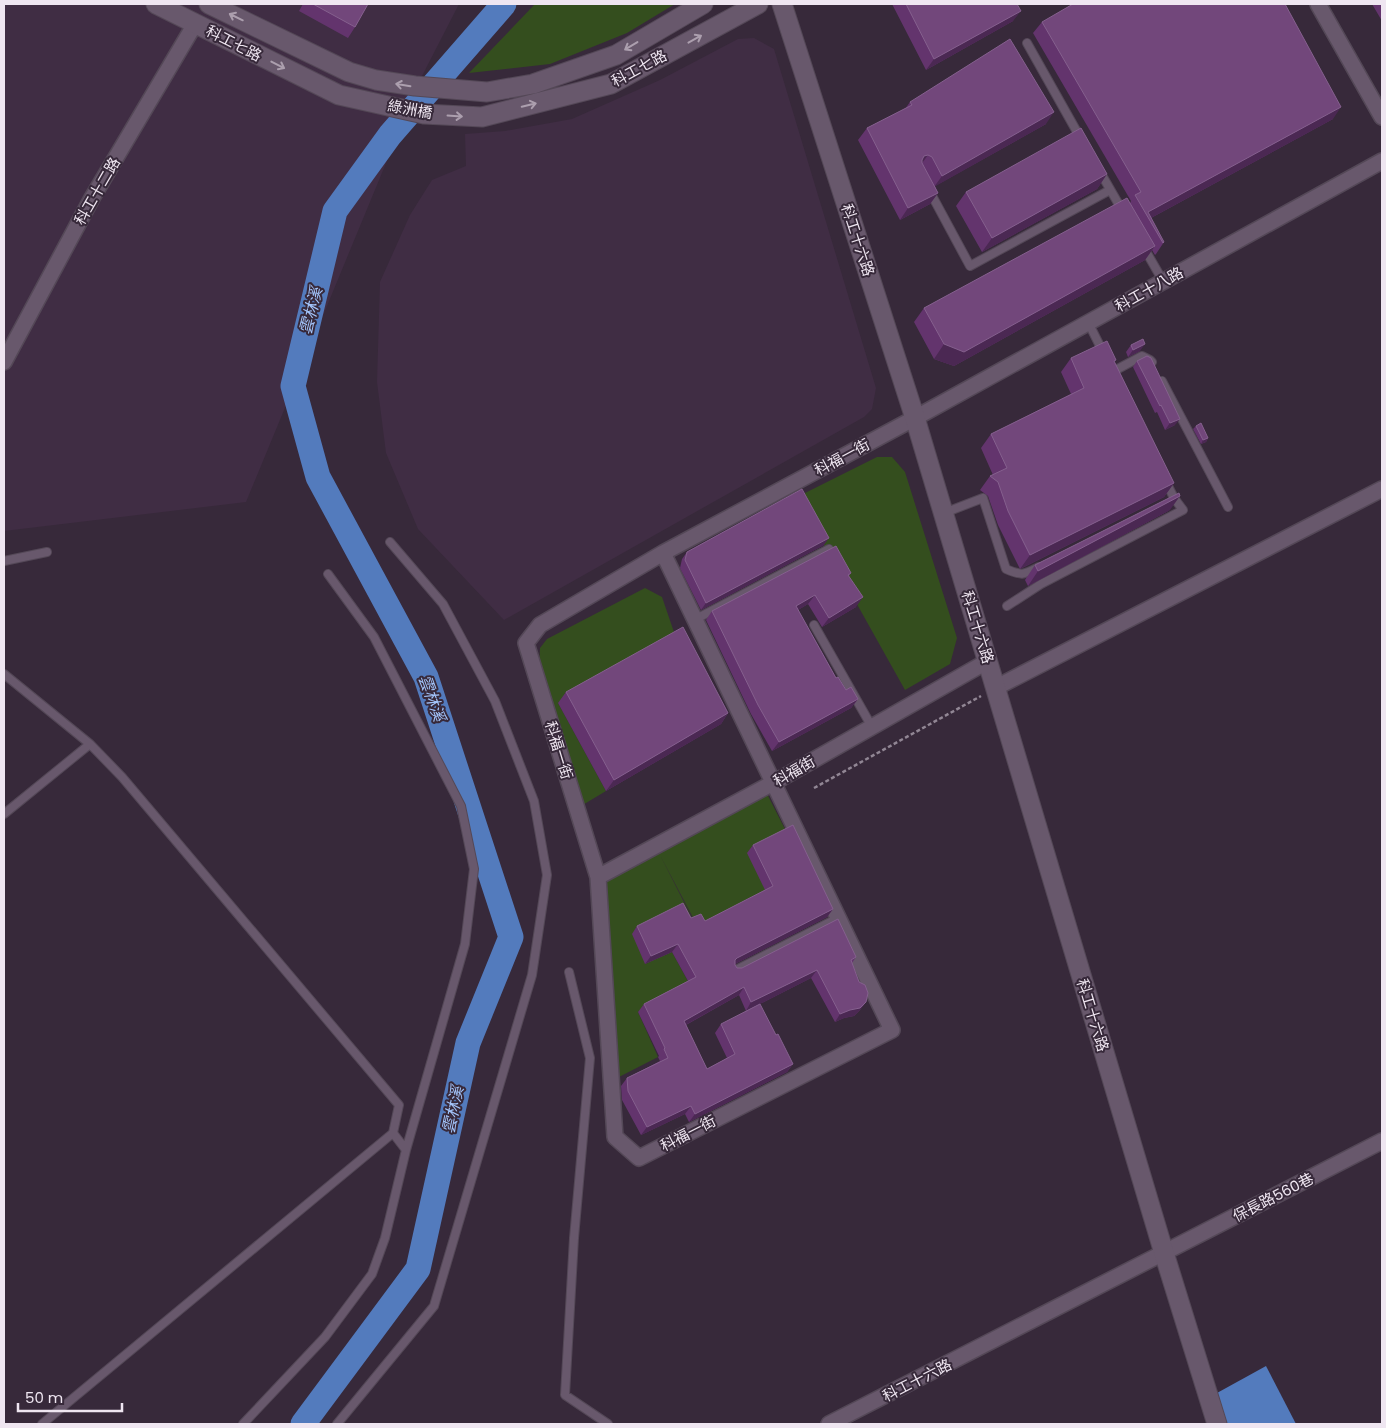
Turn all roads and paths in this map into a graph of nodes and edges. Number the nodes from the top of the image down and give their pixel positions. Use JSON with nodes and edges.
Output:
{"nodes":[{"id":1,"x":156,"y":4,"type":"edge"},
{"id":2,"x":207,"y":4,"type":"edge"},
{"id":3,"x":703,"y":4,"type":"edge"},
{"id":4,"x":758,"y":4,"type":"edge"},
{"id":5,"x":782,"y":4,"type":"edge"},
{"id":6,"x":1318,"y":4,"type":"edge"},
{"id":7,"x":195,"y":24,"type":"junction"},
{"id":8,"x":1027,"y":43,"type":"dead end"},
{"id":9,"x":376,"y":80,"type":"joint"},
{"id":10,"x":487,"y":92,"type":"joint"},
{"id":11,"x":338,"y":95,"type":"joint"},
{"id":12,"x":482,"y":117,"type":"joint"},
{"id":13,"x":1382,"y":117,"type":"edge"},
{"id":14,"x":1086,"y":147,"type":"edge"},
{"id":15,"x":1382,"y":161,"type":"edge"},
{"id":16,"x":1096,"y":164,"type":"edge"},
{"id":17,"x":923,"y":181,"type":"edge"},
{"id":18,"x":1110,"y":190,"type":"junction"},
{"id":19,"x":1125,"y":215,"type":"edge"},
{"id":20,"x":1139,"y":240,"type":"edge"},
{"id":21,"x":1163,"y":281,"type":"junction"},
{"id":22,"x":1088,"y":322,"type":"junction"},
{"id":23,"x":4,"y":362,"type":"edge"},
{"id":24,"x":1155,"y":369,"type":"edge"},
{"id":25,"x":1112,"y":372,"type":"junction"},
{"id":26,"x":1160,"y":377,"type":"edge"},
{"id":27,"x":1116,"y":380,"type":"edge"},
{"id":28,"x":915,"y":418,"type":"junction"},
{"id":29,"x":1161,"y":473,"type":"edge"},
{"id":30,"x":1382,"y":489,"type":"edge"},
{"id":31,"x":1174,"y":498,"type":"junction"},
{"id":32,"x":1165,"y":502,"type":"edge"},
{"id":33,"x":1228,"y":507,"type":"dead end"},
{"id":34,"x":944,"y":513,"type":"junction"},
{"id":35,"x":390,"y":542,"type":"dead end"},
{"id":36,"x":829,"y":549,"type":"edge"},
{"id":37,"x":47,"y":552,"type":"dead end"},
{"id":38,"x":662,"y":553,"type":"junction"},
{"id":39,"x":4,"y":561,"type":"edge"},
{"id":40,"x":1043,"y":565,"type":"edge"},
{"id":41,"x":328,"y":574,"type":"dead end"},
{"id":42,"x":1007,"y":606,"type":"dead end"},
{"id":43,"x":694,"y":620,"type":"junction"},
{"id":44,"x":814,"y":625,"type":"dead end"},
{"id":45,"x":988,"y":661,"type":"junction"},
{"id":46,"x":4,"y":674,"type":"edge"},
{"id":47,"x":995,"y":688,"type":"junction"},
{"id":48,"x":872,"y":727,"type":"junction"},
{"id":49,"x":90,"y":744,"type":"junction"},
{"id":50,"x":773,"y":783,"type":"junction"},
{"id":51,"x":814,"y":788,"type":"dead end"},
{"id":52,"x":4,"y":814,"type":"edge"},
{"id":53,"x":598,"y":877,"type":"junction"},
{"id":54,"x":838,"y":918,"type":"junction"},
{"id":55,"x":734,"y":971,"type":"edge"},
{"id":56,"x":569,"y":972,"type":"dead end"},
{"id":57,"x":393,"y":1133,"type":"junction"},
{"id":58,"x":1382,"y":1141,"type":"edge"},
{"id":59,"x":406,"y":1150,"type":"junction"},
{"id":60,"x":1164,"y":1253,"type":"junction"},
{"id":61,"x":42,"y":1424,"type":"edge"},
{"id":62,"x":243,"y":1424,"type":"edge"},
{"id":63,"x":337,"y":1424,"type":"edge"},
{"id":64,"x":608,"y":1424,"type":"edge"},
{"id":65,"x":830,"y":1424,"type":"edge"},
{"id":66,"x":1217,"y":1424,"type":"edge"}],
"edges":[{"from":1,"to":7,"type":"street","name":"科工七路"},
{"from":2,"to":7,"type":"street"},
{"from":9,"to":2,"type":"street","name":"科工七路","one_way":true},
{"from":3,"to":10,"type":"street","name":"科工七路","one_way":true},
{"from":12,"to":4,"type":"street","name":"科工七路","one_way":true},
{"from":5,"to":28,"type":"street","name":"科工十六路"},
{"from":6,"to":13,"type":"street"},
{"from":7,"to":11,"type":"street","name":"科工七路","one_way":true},
{"from":7,"to":23,"type":"street","name":"科工十二路"},
{"from":8,"to":14,"type":"lane"},
{"from":10,"to":9,"type":"street","name":"綠洲橋","one_way":true},
{"from":11,"to":12,"type":"street","name":"綠洲橋","one_way":true},
{"from":15,"to":21,"type":"street","name":"科工十八路"},
{"from":16,"to":18,"type":"lane"},
{"from":17,"to":18,"type":"lane"},
{"from":18,"to":19,"type":"lane"},
{"from":20,"to":21,"type":"lane"},
{"from":21,"to":22,"type":"street","name":"科工十八路"},
{"from":22,"to":25,"type":"lane"},
{"from":22,"to":28,"type":"street","name":"科工十八路"},
{"from":24,"to":25,"type":"lane"},
{"from":25,"to":27,"type":"lane"},
{"from":26,"to":33,"type":"lane"},
{"from":28,"to":34,"type":"street","name":"科工十六路"},
{"from":28,"to":38,"type":"street","name":"科福一街"},
{"from":29,"to":31,"type":"lane"},
{"from":30,"to":47,"type":"street"},
{"from":31,"to":32,"type":"lane"},
{"from":31,"to":42,"type":"lane"},
{"from":34,"to":40,"type":"lane"},
{"from":34,"to":45,"type":"street","name":"科工十六路"},
{"from":35,"to":63,"type":"lane"},
{"from":36,"to":43,"type":"lane"},
{"from":37,"to":39,"type":"lane"},
{"from":38,"to":43,"type":"street","name":"科福一街"},
{"from":38,"to":53,"type":"street","name":"科福一街"},
{"from":41,"to":59,"type":"lane"},
{"from":43,"to":50,"type":"street","name":"科福一街"},
{"from":44,"to":48,"type":"lane"},
{"from":45,"to":47,"type":"street","name":"科工十六路"},
{"from":45,"to":48,"type":"street","name":"科福街"},
{"from":46,"to":49,"type":"lane"},
{"from":47,"to":51,"type":"path"},
{"from":47,"to":60,"type":"street","name":"科工十六路"},
{"from":48,"to":50,"type":"street","name":"科福街"},
{"from":49,"to":52,"type":"lane"},
{"from":49,"to":57,"type":"lane"},
{"from":50,"to":53,"type":"street","name":"科福街"},
{"from":50,"to":54,"type":"street","name":"科福一街"},
{"from":53,"to":54,"type":"street","name":"科福一街"},
{"from":54,"to":55,"type":"lane"},
{"from":56,"to":64,"type":"lane"},
{"from":57,"to":59,"type":"lane"},
{"from":57,"to":61,"type":"lane"},
{"from":58,"to":60,"type":"street","name":"保長路560巷"},
{"from":59,"to":62,"type":"lane"},
{"from":60,"to":65,"type":"street","name":"科工十六路"},
{"from":60,"to":66,"type":"street","name":"科工十六路"}]}
